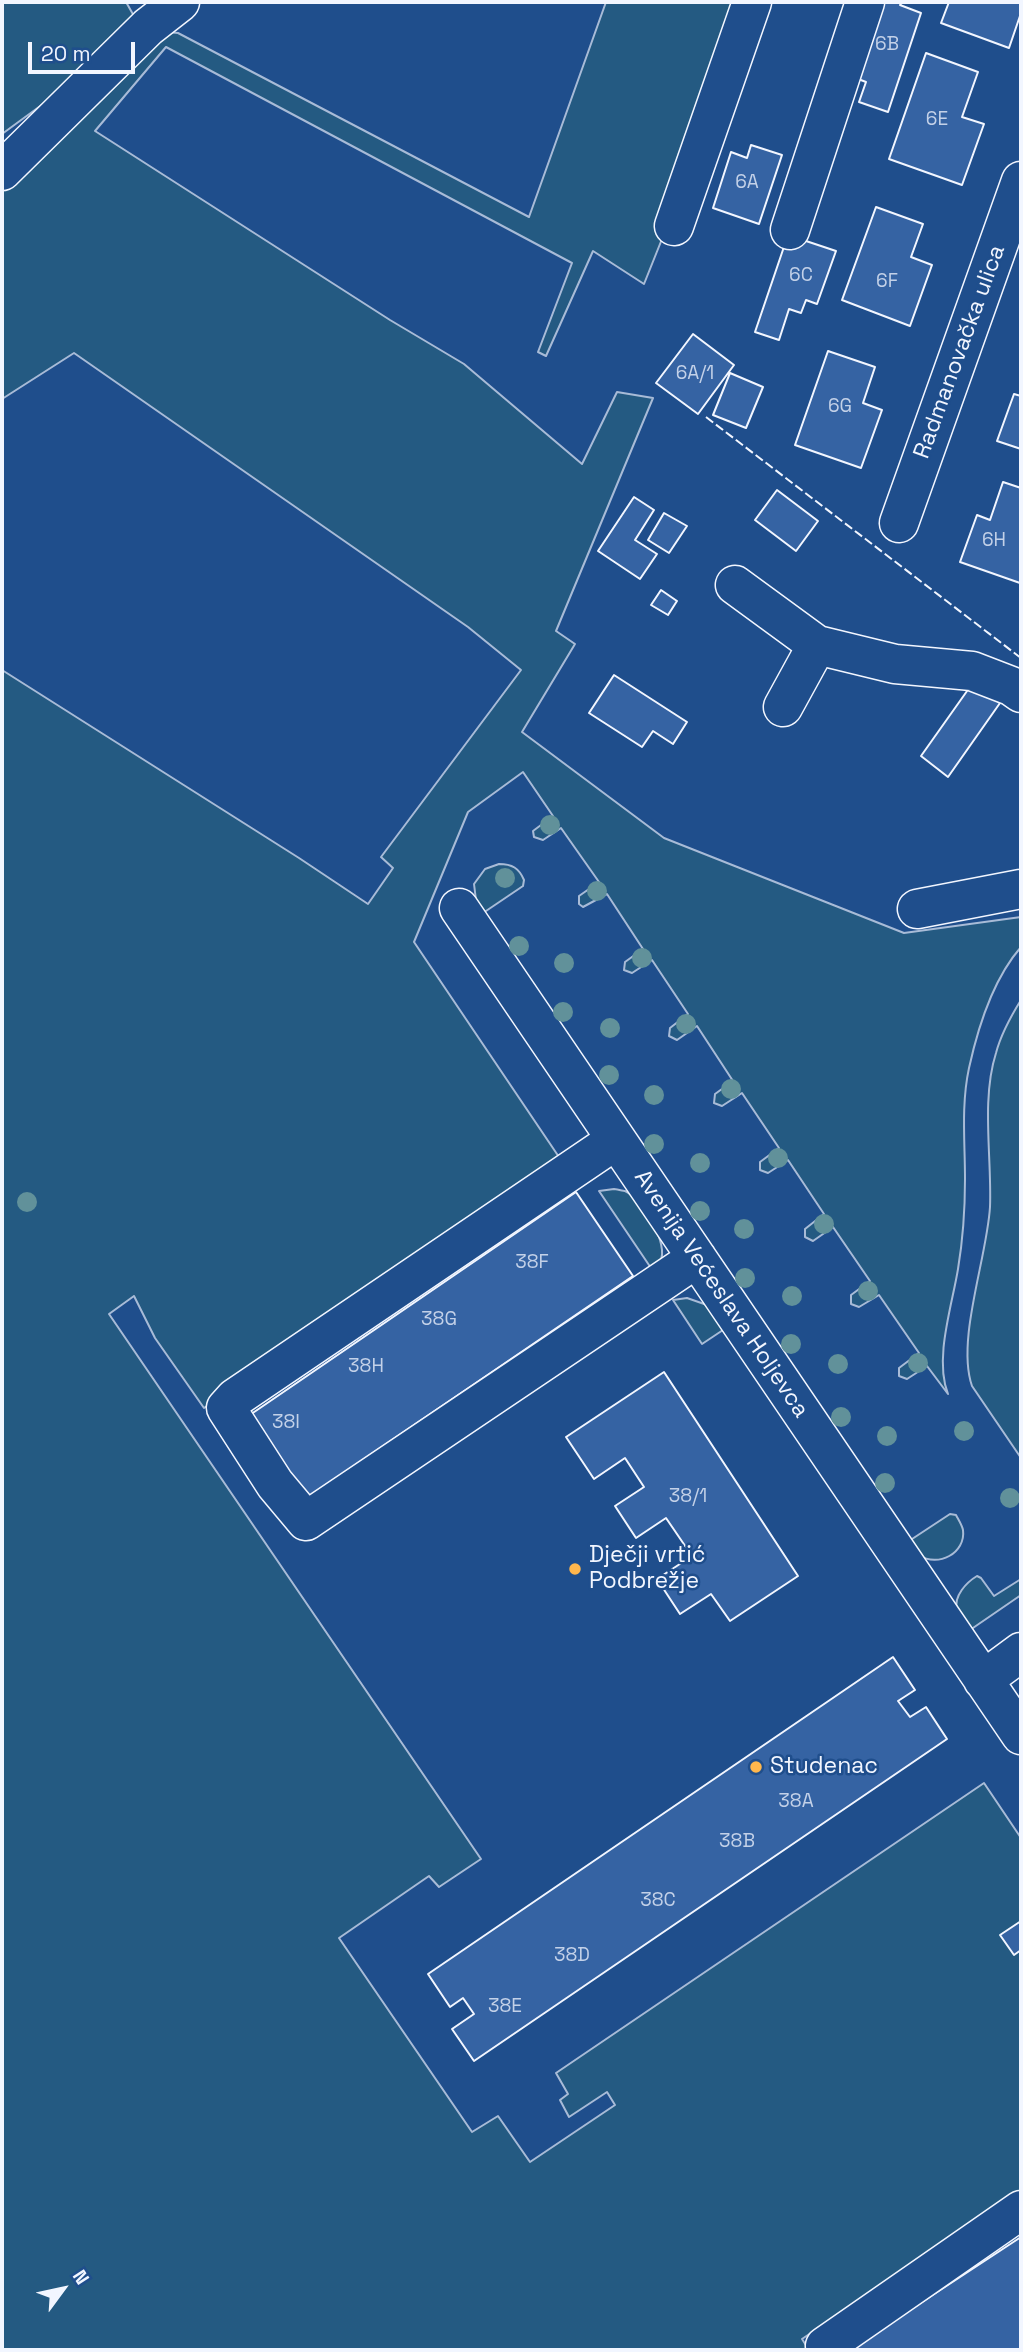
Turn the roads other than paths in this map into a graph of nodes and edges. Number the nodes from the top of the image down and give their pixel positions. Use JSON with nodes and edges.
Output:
{"nodes":[{"id":1,"x":180,"y":2,"type":"edge"},
{"id":2,"x":752,"y":2,"type":"edge"},
{"id":3,"x":865,"y":2,"type":"edge"},
{"id":4,"x":2,"y":171,"type":"edge"},
{"id":5,"x":1021,"y":181,"type":"edge"},
{"id":6,"x":674,"y":226,"type":"dead end"},
{"id":7,"x":790,"y":230,"type":"dead end"},
{"id":8,"x":899,"y":523,"type":"dead end"},
{"id":9,"x":735,"y":585,"type":"dead end"},
{"id":10,"x":817,"y":645,"type":"junction"},
{"id":11,"x":1021,"y":693,"type":"edge"},
{"id":12,"x":783,"y":708,"type":"dead end"},
{"id":13,"x":1021,"y":890,"type":"edge"},
{"id":14,"x":459,"y":908,"type":"dead end"},
{"id":15,"x":916,"y":909,"type":"dead end"},
{"id":16,"x":616,"y":1140,"type":"junction"},
{"id":17,"x":697,"y":1258,"type":"junction"},
{"id":18,"x":1019,"y":1655,"type":"edge"},
{"id":19,"x":984,"y":1680,"type":"junction"},
{"id":20,"x":1021,"y":1735,"type":"edge"},
{"id":21,"x":1021,"y":2210,"type":"edge"},
{"id":22,"x":827,"y":2350,"type":"edge"}],
"edges":[{"from":1,"to":4,"type":"street"},
{"from":2,"to":6,"type":"street"},
{"from":3,"to":7,"type":"street"},
{"from":5,"to":8,"type":"street","name":"Radmanovačka ulica"},
{"from":9,"to":10,"type":"street"},
{"from":10,"to":11,"type":"street"},
{"from":10,"to":12,"type":"street"},
{"from":13,"to":15,"type":"street"},
{"from":14,"to":16,"type":"street","name":"Avenija Većeslava Holjevca"},
{"from":16,"to":17,"type":"street","name":"Avenija Većeslava Holjevca"},
{"from":16,"to":17,"type":"street"},
{"from":17,"to":19,"type":"street","name":"Avenija Većeslava Holjevca"},
{"from":18,"to":19,"type":"street"},
{"from":19,"to":20,"type":"street","name":"Avenija Većeslava Holjevca"},
{"from":21,"to":22,"type":"street"}]}
